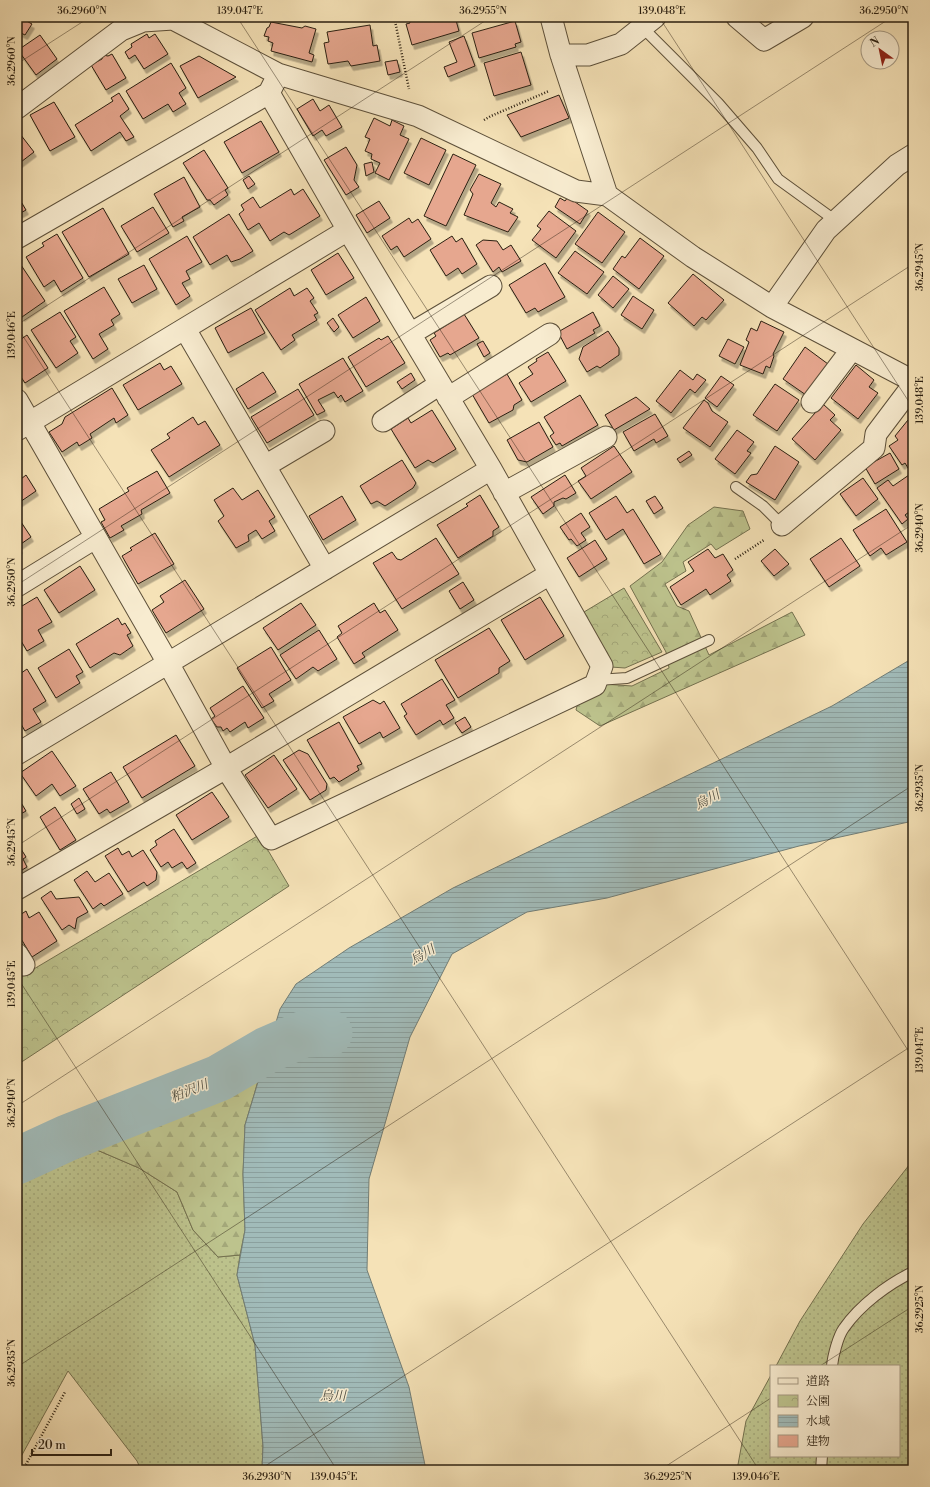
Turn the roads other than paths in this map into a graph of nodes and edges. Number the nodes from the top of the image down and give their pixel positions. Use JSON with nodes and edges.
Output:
{"nodes":[{"id":1,"x":551,"y":17,"type":"edge"},
{"id":2,"x":737,"y":17,"type":"edge"},
{"id":3,"x":803,"y":17,"type":"edge"},
{"id":4,"x":648,"y":22,"type":"edge"},
{"id":5,"x":561,"y":55,"type":"junction"},
{"id":6,"x":278,"y":74,"type":"junction"},
{"id":7,"x":269,"y":93,"type":"junction"},
{"id":8,"x":17,"y":108,"type":"edge"},
{"id":9,"x":913,"y":155,"type":"edge"},
{"id":10,"x":607,"y":195,"type":"junction"},
{"id":11,"x":836,"y":221,"type":"junction"},
{"id":12,"x":348,"y":230,"type":"junction"},
{"id":13,"x":17,"y":238,"type":"edge"},
{"id":14,"x":491,"y":286,"type":"dead end"},
{"id":15,"x":772,"y":307,"type":"junction"},
{"id":16,"x":185,"y":328,"type":"junction"},
{"id":17,"x":410,"y":334,"type":"junction"},
{"id":18,"x":550,"y":334,"type":"dead end"},
{"id":19,"x":852,"y":349,"type":"junction"},
{"id":20,"x":913,"y":381,"type":"edge"},
{"id":21,"x":913,"y":385,"type":"edge"},
{"id":22,"x":444,"y":391,"type":"junction"},
{"id":23,"x":17,"y":400,"type":"edge"},
{"id":24,"x":812,"y":402,"type":"dead end"},
{"id":25,"x":383,"y":421,"type":"dead end"},
{"id":26,"x":24,"y":426,"type":"edge"},
{"id":27,"x":324,"y":431,"type":"dead end"},
{"id":28,"x":606,"y":437,"type":"dead end"},
{"id":29,"x":265,"y":466,"type":"junction"},
{"id":30,"x":491,"y":469,"type":"junction"},
{"id":31,"x":736,"y":488,"type":"dead end"},
{"id":32,"x":504,"y":493,"type":"junction"},
{"id":33,"x":782,"y":524,"type":"joint"},
{"id":34,"x":95,"y":538,"type":"junction"},
{"id":35,"x":325,"y":569,"type":"junction"},
{"id":36,"x":550,"y":574,"type":"junction"},
{"id":37,"x":17,"y":586,"type":"edge"},
{"id":38,"x":709,"y":640,"type":"dead end"},
{"id":39,"x":168,"y":663,"type":"junction"},
{"id":40,"x":597,"y":680,"type":"junction"},
{"id":41,"x":17,"y":754,"type":"edge"},
{"id":42,"x":226,"y":768,"type":"junction"},
{"id":43,"x":17,"y":889,"type":"edge"},
{"id":44,"x":913,"y":1272,"type":"edge"},
{"id":45,"x":832,"y":1365,"type":"edge"},
{"id":46,"x":822,"y":1457,"type":"edge"},
{"id":47,"x":821,"y":1470,"type":"edge"}],
"edges":[{"from":1,"to":5,"type":"street"},
{"from":2,"to":3,"type":"street"},
{"from":4,"to":5,"type":"street"},
{"from":4,"to":11,"type":"lane"},
{"from":5,"to":10,"type":"street"},
{"from":6,"to":7,"type":"street"},
{"from":6,"to":8,"type":"street"},
{"from":6,"to":10,"type":"street"},
{"from":7,"to":12,"type":"street"},
{"from":7,"to":13,"type":"street"},
{"from":9,"to":11,"type":"street"},
{"from":10,"to":15,"type":"street"},
{"from":11,"to":15,"type":"street"},
{"from":12,"to":16,"type":"street"},
{"from":12,"to":17,"type":"street"},
{"from":14,"to":17,"type":"street"},
{"from":15,"to":19,"type":"street"},
{"from":16,"to":26,"type":"street"},
{"from":16,"to":29,"type":"street"},
{"from":17,"to":22,"type":"street"},
{"from":18,"to":22,"type":"street"},
{"from":19,"to":20,"type":"street"},
{"from":19,"to":24,"type":"street"},
{"from":21,"to":33,"type":"street"},
{"from":22,"to":25,"type":"street"},
{"from":22,"to":30,"type":"street"},
{"from":23,"to":26,"type":"street"},
{"from":26,"to":34,"type":"street"},
{"from":27,"to":29,"type":"street"},
{"from":28,"to":32,"type":"street"},
{"from":29,"to":35,"type":"street"},
{"from":30,"to":32,"type":"street"},
{"from":30,"to":35,"type":"street"},
{"from":31,"to":33,"type":"lane"},
{"from":32,"to":36,"type":"street"},
{"from":34,"to":37,"type":"street"},
{"from":34,"to":39,"type":"street"},
{"from":35,"to":39,"type":"street"},
{"from":36,"to":40,"type":"street"},
{"from":36,"to":42,"type":"street"},
{"from":38,"to":40,"type":"lane"},
{"from":39,"to":41,"type":"street"},
{"from":39,"to":42,"type":"street"},
{"from":40,"to":42,"type":"street"},
{"from":42,"to":43,"type":"street"},
{"from":44,"to":45,"type":"lane"},
{"from":46,"to":47,"type":"lane"}]}
